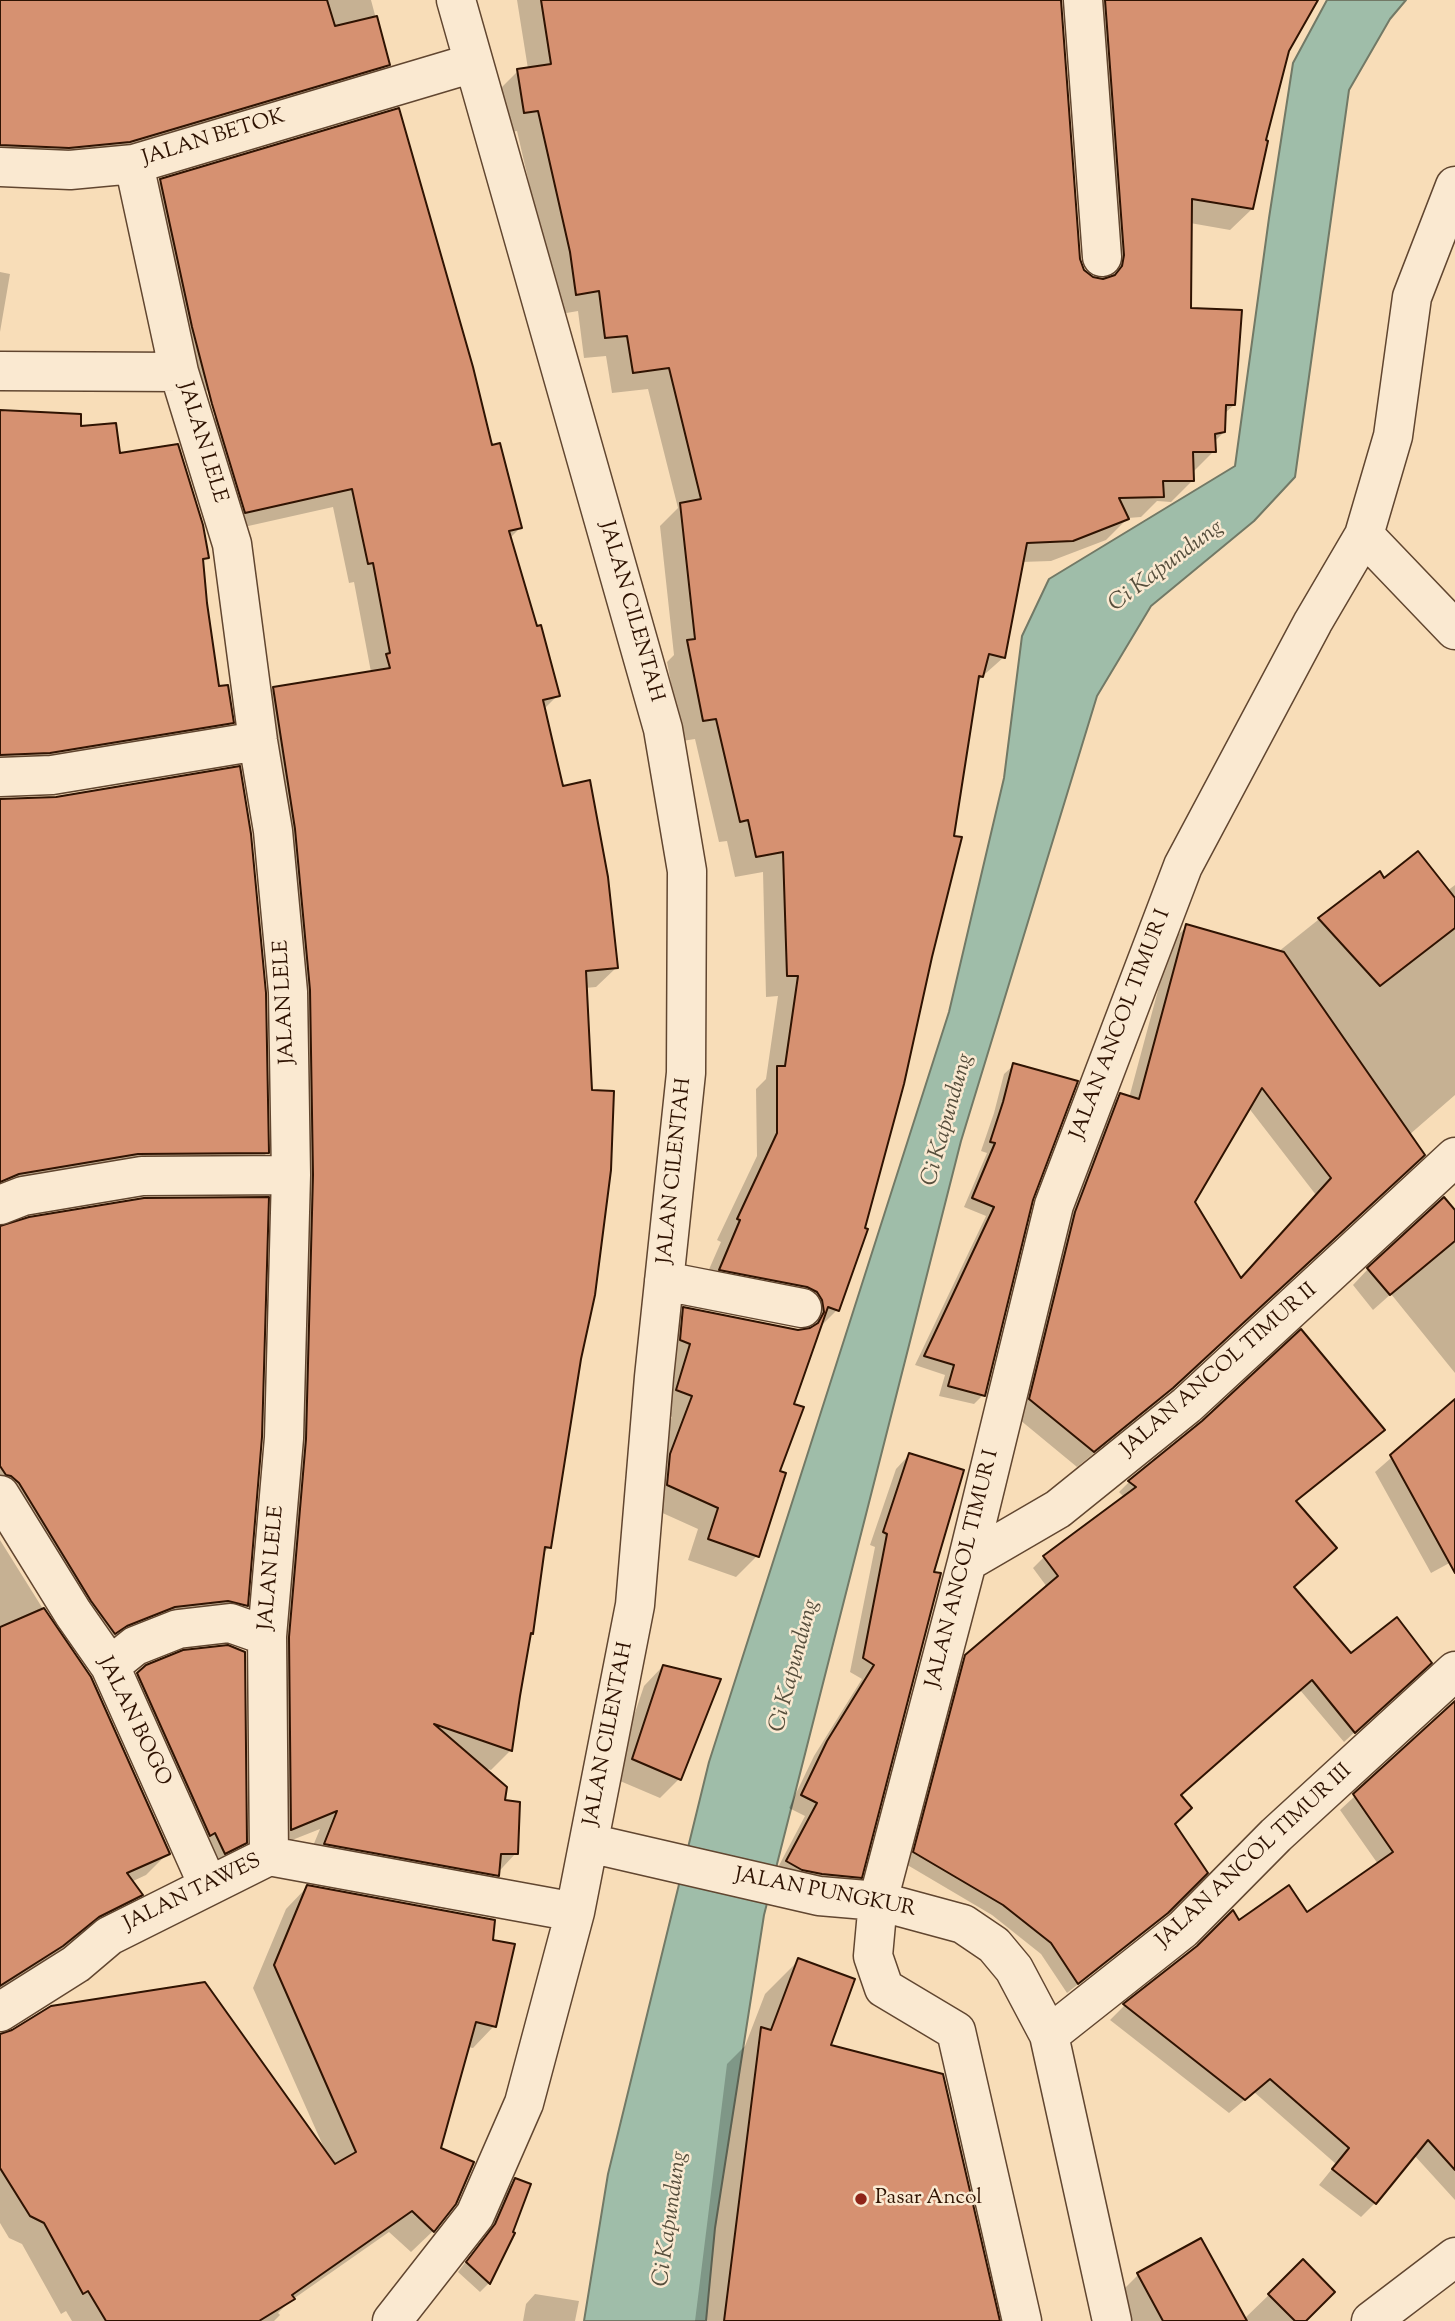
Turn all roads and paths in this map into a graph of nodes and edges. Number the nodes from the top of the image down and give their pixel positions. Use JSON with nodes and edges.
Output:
{"nodes":[{"id":1,"x":456,"y":0,"type":"edge"},
{"id":2,"x":1083,"y":0,"type":"edge"},
{"id":3,"x":473,"y":63,"type":"junction"},
{"id":4,"x":134,"y":164,"type":"junction"},
{"id":5,"x":0,"y":167,"type":"edge"},
{"id":6,"x":1455,"y":186,"type":"edge"},
{"id":7,"x":1102,"y":257,"type":"dead end"},
{"id":8,"x":0,"y":371,"type":"edge"},
{"id":9,"x":179,"y":372,"type":"junction"},
{"id":10,"x":1364,"y":535,"type":"junction"},
{"id":11,"x":1455,"y":629,"type":"edge"},
{"id":12,"x":258,"y":741,"type":"junction"},
{"id":13,"x":0,"y":777,"type":"edge"},
{"id":14,"x":1455,"y":1157,"type":"edge"},
{"id":15,"x":291,"y":1175,"type":"junction"},
{"id":16,"x":0,"y":1205,"type":"edge"},
{"id":17,"x":664,"y":1281,"type":"junction"},
{"id":18,"x":802,"y":1308,"type":"dead end"},
{"id":19,"x":0,"y":1495,"type":"edge"},
{"id":20,"x":967,"y":1562,"type":"junction"},
{"id":21,"x":267,"y":1636,"type":"junction"},
{"id":22,"x":110,"y":1666,"type":"junction"},
{"id":23,"x":1455,"y":1671,"type":"edge"},
{"id":24,"x":589,"y":1843,"type":"junction"},
{"id":25,"x":269,"y":1856,"type":"junction"},
{"id":26,"x":208,"y":1885,"type":"junction"},
{"id":27,"x":878,"y":1901,"type":"junction"},
{"id":28,"x":575,"y":1912,"type":"junction"},
{"id":29,"x":0,"y":2012,"type":"edge"},
{"id":30,"x":1049,"y":2035,"type":"junction"},
{"id":31,"x":1455,"y":2258,"type":"edge"},
{"id":32,"x":392,"y":2321,"type":"edge"},
{"id":33,"x":1022,"y":2321,"type":"edge"},
{"id":34,"x":1112,"y":2321,"type":"edge"},
{"id":35,"x":1371,"y":2321,"type":"edge"}],
"edges":[{"from":1,"to":3,"type":"street","name":"JALAN CILENTAH"},
{"from":2,"to":7,"type":"street"},
{"from":3,"to":4,"type":"street","name":"JALAN BETOK"},
{"from":3,"to":17,"type":"street","name":"JALAN CILENTAH"},
{"from":4,"to":5,"type":"street","name":"JALAN BETOK"},
{"from":4,"to":9,"type":"street","name":"JALAN LELE"},
{"from":6,"to":10,"type":"street","name":"JALAN ANCOL TIMUR I"},
{"from":8,"to":9,"type":"street"},
{"from":9,"to":12,"type":"street","name":"JALAN LELE"},
{"from":10,"to":11,"type":"street"},
{"from":10,"to":20,"type":"street","name":"JALAN ANCOL TIMUR I"},
{"from":12,"to":13,"type":"street"},
{"from":12,"to":15,"type":"street","name":"JALAN LELE"},
{"from":14,"to":20,"type":"street","name":"JALAN ANCOL TIMUR II"},
{"from":15,"to":16,"type":"street"},
{"from":15,"to":21,"type":"street","name":"JALAN LELE"},
{"from":17,"to":18,"type":"street"},
{"from":17,"to":24,"type":"street","name":"JALAN CILENTAH"},
{"from":19,"to":22,"type":"street","name":"JALAN BOGO"},
{"from":20,"to":27,"type":"street","name":"JALAN ANCOL TIMUR I"},
{"from":21,"to":22,"type":"street"},
{"from":21,"to":25,"type":"street","name":"JALAN LELE"},
{"from":22,"to":26,"type":"street","name":"JALAN BOGO"},
{"from":23,"to":30,"type":"street","name":"JALAN ANCOL TIMUR III"},
{"from":24,"to":27,"type":"street","name":"JALAN PUNGKUR"},
{"from":24,"to":28,"type":"street","name":"JALAN CILENTAH"},
{"from":25,"to":26,"type":"street","name":"JALAN TAWES"},
{"from":25,"to":28,"type":"street","name":"JALAN TAWES"},
{"from":26,"to":29,"type":"street","name":"JALAN TAWES"},
{"from":27,"to":30,"type":"street","name":"JALAN PUNGKUR"},
{"from":27,"to":33,"type":"street","name":"JALAN ANCOL TIMUR I"},
{"from":28,"to":32,"type":"street","name":"JALAN CILENTAH"},
{"from":30,"to":34,"type":"street","name":"JALAN PUNGKUR"},
{"from":31,"to":35,"type":"street"}]}
